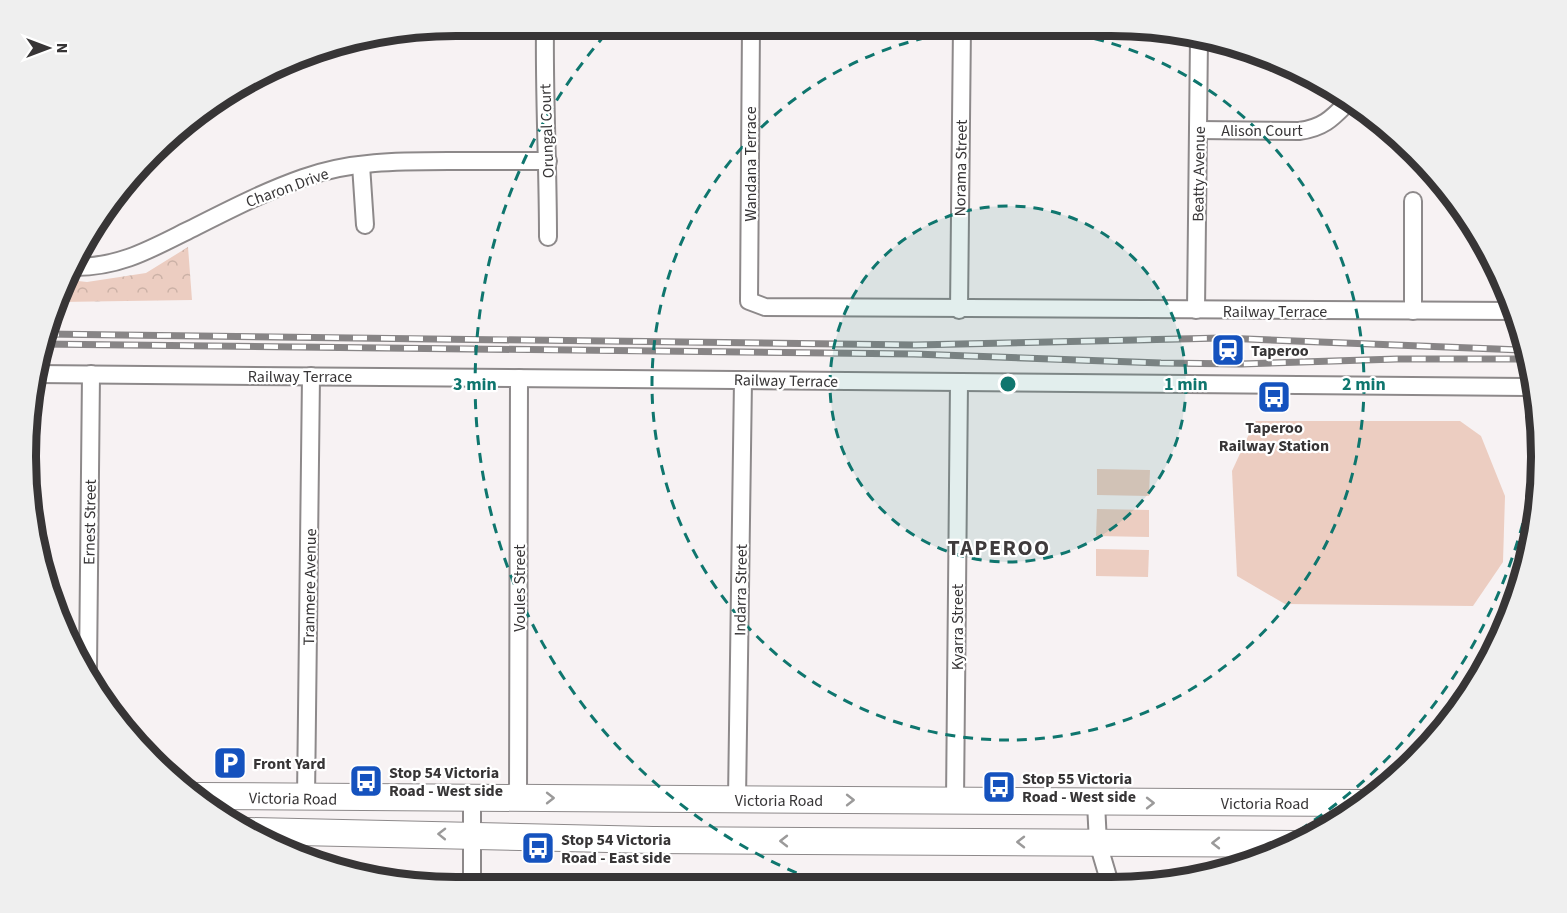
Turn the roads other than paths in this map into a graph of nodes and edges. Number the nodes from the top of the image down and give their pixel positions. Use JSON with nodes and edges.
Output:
{"nodes":[{"id":1,"x":545,"y":36,"type":"edge"},
{"id":2,"x":751,"y":36,"type":"edge"},
{"id":3,"x":962,"y":36,"type":"edge"},
{"id":4,"x":1199,"y":45,"type":"edge"},
{"id":5,"x":1343,"y":107,"type":"edge"},
{"id":6,"x":1198,"y":130,"type":"junction"},
{"id":7,"x":548,"y":161,"type":"junction"},
{"id":8,"x":361,"y":165,"type":"junction"},
{"id":9,"x":1413,"y":201,"type":"dead end"},
{"id":10,"x":364,"y":225,"type":"dead end"},
{"id":11,"x":549,"y":237,"type":"dead end"},
{"id":12,"x":81,"y":267,"type":"edge"},
{"id":13,"x":749,"y":302,"type":"joint"},
{"id":14,"x":958,"y":310,"type":"junction"},
{"id":15,"x":1196,"y":310,"type":"junction"},
{"id":16,"x":1413,"y":311,"type":"junction"},
{"id":17,"x":1505,"y":311,"type":"edge"},
{"id":18,"x":44,"y":374,"type":"edge"},
{"id":19,"x":91,"y":374,"type":"junction"},
{"id":20,"x":311,"y":376,"type":"junction"},
{"id":21,"x":519,"y":378,"type":"junction"},
{"id":22,"x":742,"y":380,"type":"junction"},
{"id":23,"x":959,"y":382,"type":"junction"},
{"id":24,"x":1525,"y":387,"type":"edge"},
{"id":25,"x":88,"y":659,"type":"edge"},
{"id":26,"x":210,"y":796,"type":"edge"},
{"id":27,"x":306,"y":798,"type":"junction"},
{"id":28,"x":472,"y":798,"type":"junction"},
{"id":29,"x":518,"y":798,"type":"junction"},
{"id":30,"x":737,"y":800,"type":"junction"},
{"id":31,"x":955,"y":801,"type":"junction"},
{"id":32,"x":1096,"y":803,"type":"junction"},
{"id":33,"x":1348,"y":803,"type":"edge"},
{"id":34,"x":266,"y":831,"type":"edge"},
{"id":35,"x":472,"y":835,"type":"junction"},
{"id":36,"x":1098,"y":843,"type":"junction"},
{"id":37,"x":1274,"y":844,"type":"edge"},
{"id":38,"x":472,"y":877,"type":"edge"},
{"id":39,"x":1108,"y":877,"type":"edge"}],
"edges":[{"from":1,"to":7,"type":"street","name":"Orungal Court"},
{"from":2,"to":13,"type":"street","name":"Wandana Terrace"},
{"from":3,"to":14,"type":"street","name":"Norama Street"},
{"from":4,"to":6,"type":"street","name":"Beatty Avenue"},
{"from":5,"to":6,"type":"street","name":"Alison Court"},
{"from":6,"to":15,"type":"street","name":"Beatty Avenue"},
{"from":7,"to":8,"type":"street","name":"Charon Drive"},
{"from":7,"to":11,"type":"street","name":"Orungal Court"},
{"from":8,"to":10,"type":"street"},
{"from":8,"to":12,"type":"street","name":"Charon Drive"},
{"from":9,"to":16,"type":"street"},
{"from":13,"to":14,"type":"street","name":"Railway Terrace"},
{"from":14,"to":15,"type":"street","name":"Railway Terrace"},
{"from":15,"to":16,"type":"street","name":"Railway Terrace"},
{"from":16,"to":17,"type":"street","name":"Railway Terrace"},
{"from":18,"to":19,"type":"street","name":"Railway Terrace"},
{"from":19,"to":20,"type":"street","name":"Railway Terrace"},
{"from":19,"to":25,"type":"street","name":"Ernest Street"},
{"from":20,"to":21,"type":"street","name":"Railway Terrace"},
{"from":20,"to":27,"type":"street","name":"Tranmere Avenue"},
{"from":21,"to":22,"type":"street","name":"Railway Terrace"},
{"from":21,"to":29,"type":"street","name":"Voules Street"},
{"from":22,"to":23,"type":"street","name":"Railway Terrace"},
{"from":22,"to":30,"type":"street","name":"Indarra Street"},
{"from":23,"to":24,"type":"street","name":"Railway Terrace"},
{"from":23,"to":31,"type":"street","name":"Kyarra Street"},
{"from":26,"to":27,"type":"highway","name":"Victoria Road"},
{"from":27,"to":28,"type":"highway","name":"Victoria Road"},
{"from":28,"to":29,"type":"highway","name":"Victoria Road"},
{"from":28,"to":35,"type":"street"},
{"from":29,"to":30,"type":"highway","name":"Victoria Road","one_way":true},
{"from":30,"to":31,"type":"highway","name":"Victoria Road","one_way":true},
{"from":31,"to":32,"type":"highway","name":"Victoria Road"},
{"from":32,"to":33,"type":"highway","name":"Victoria Road","one_way":true},
{"from":32,"to":36,"type":"street"},
{"from":35,"to":34,"type":"highway","name":"Victoria Road","one_way":true},
{"from":36,"to":35,"type":"highway","name":"Victoria Road","one_way":true},
{"from":35,"to":38,"type":"street"},
{"from":37,"to":36,"type":"highway","name":"Victoria Road","one_way":true},
{"from":36,"to":39,"type":"street"}]}
